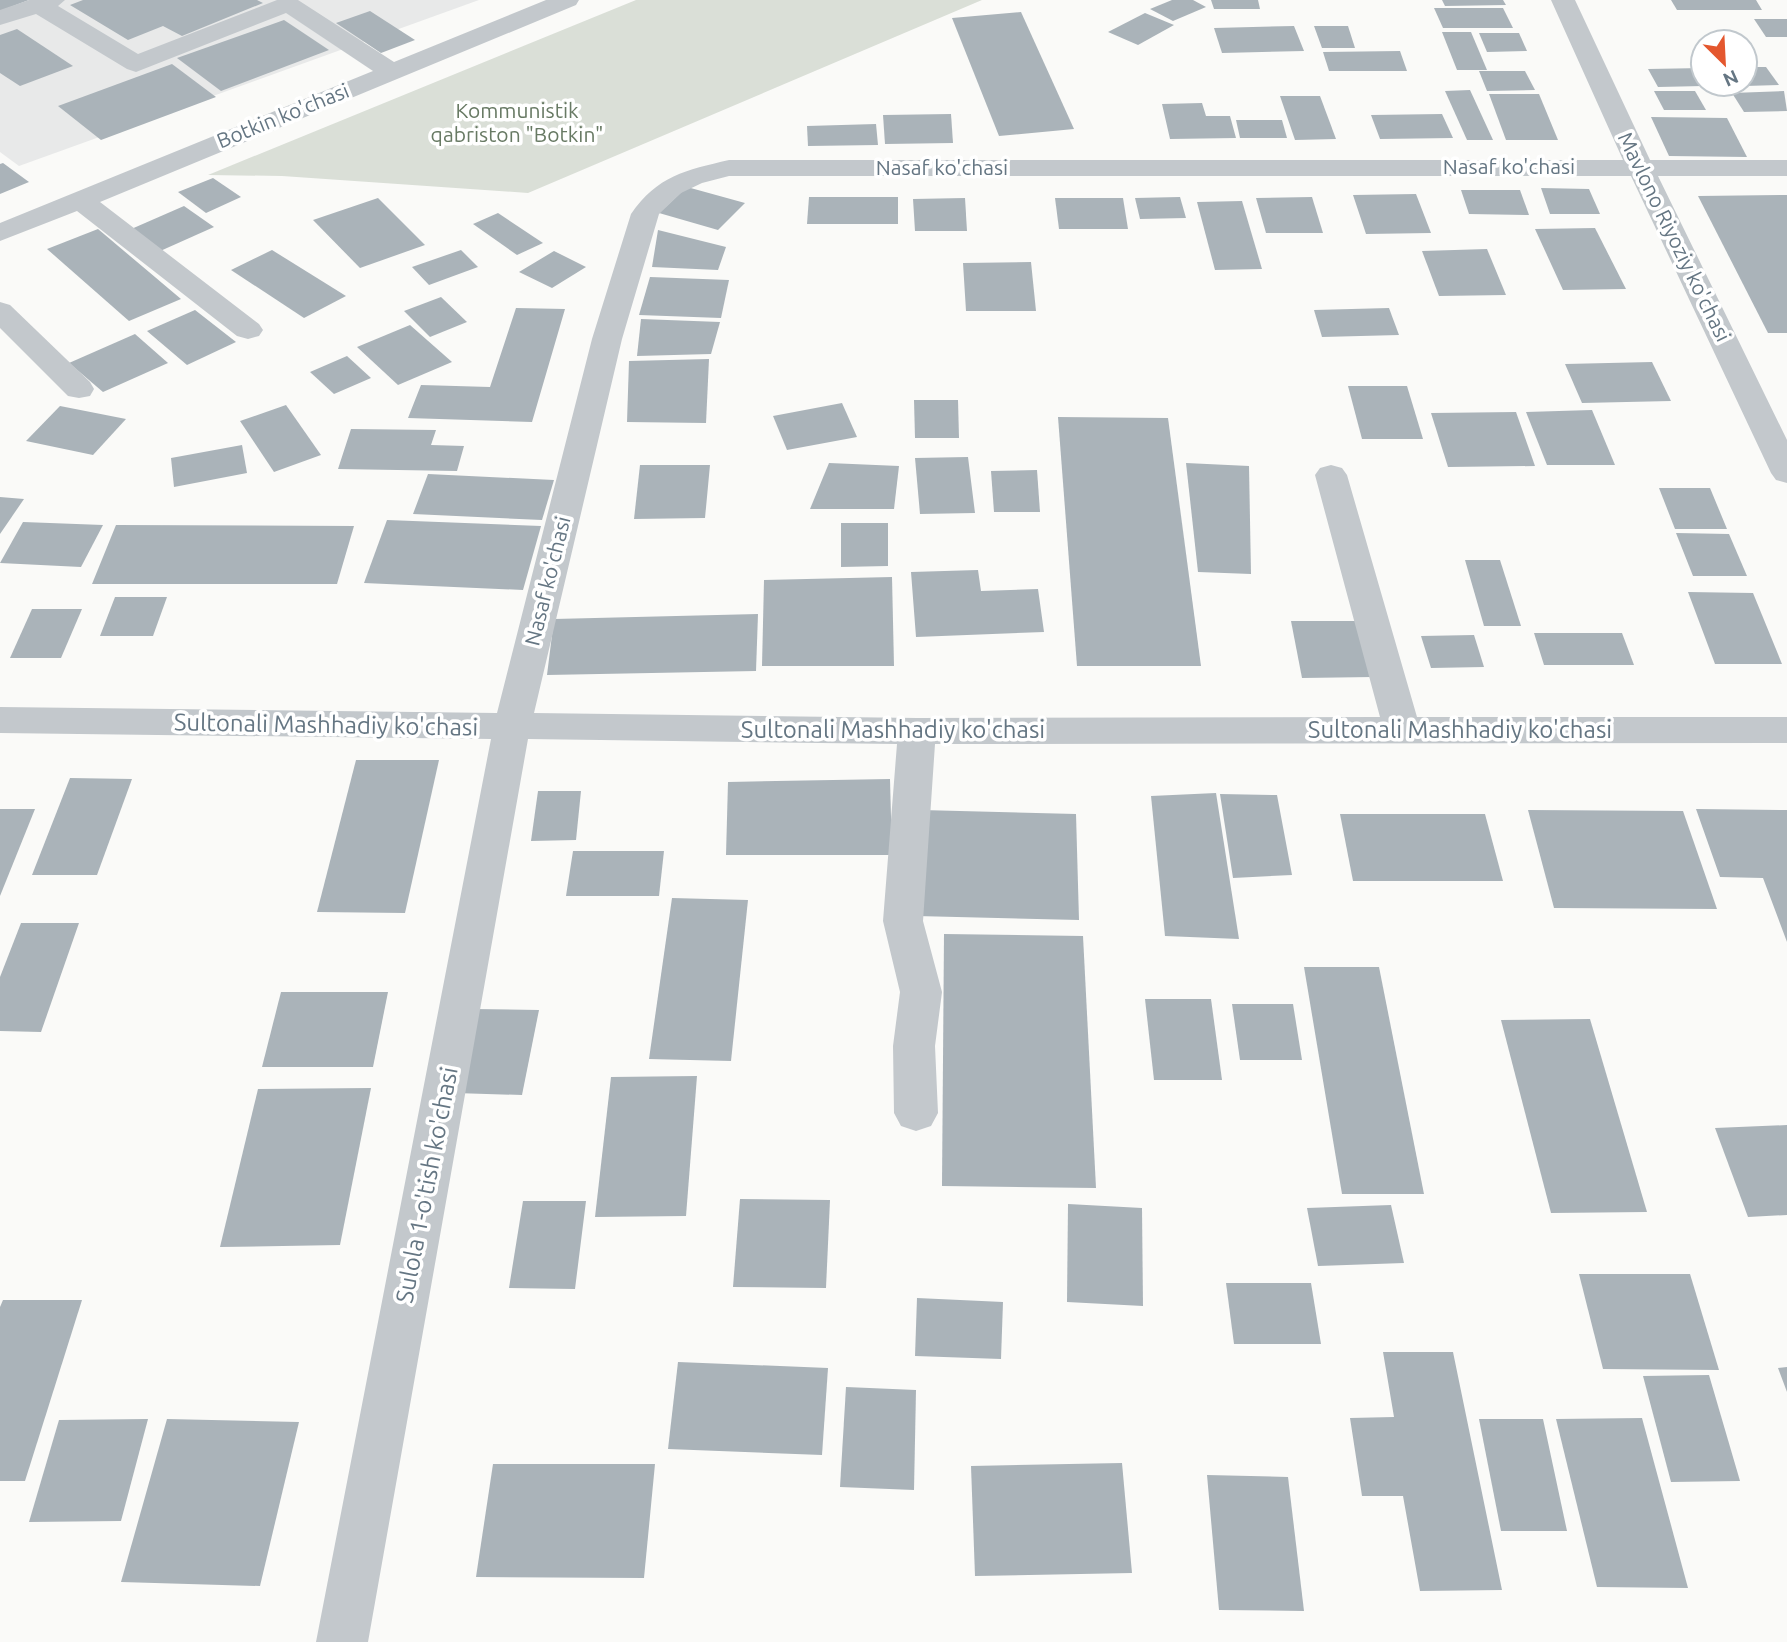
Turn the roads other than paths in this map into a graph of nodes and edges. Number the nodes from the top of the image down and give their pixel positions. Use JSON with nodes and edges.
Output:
{"nodes":[{"id":1,"x":567,"y":0,"type":"edge"},
{"id":2,"x":1563,"y":0,"type":"edge"},
{"id":3,"x":45,"y":3,"type":"edge"},
{"id":4,"x":0,"y":18,"type":"edge"},
{"id":5,"x":391,"y":71,"type":"junction"},
{"id":6,"x":1640,"y":167,"type":"junction"},
{"id":7,"x":1787,"y":168,"type":"edge"},
{"id":8,"x":80,"y":200,"type":"junction"},
{"id":9,"x":0,"y":233,"type":"edge"},
{"id":10,"x":0,"y":311,"type":"edge"},
{"id":11,"x":248,"y":330,"type":"dead end"},
{"id":12,"x":79,"y":388,"type":"dead end"},
{"id":13,"x":1787,"y":473,"type":"edge"},
{"id":14,"x":1331,"y":475,"type":"dead end"},
{"id":15,"x":0,"y":720,"type":"edge"},
{"id":16,"x":512,"y":728,"type":"junction"},
{"id":17,"x":1402,"y":730,"type":"junction"},
{"id":18,"x":1787,"y":730,"type":"edge"},
{"id":19,"x":917,"y":731,"type":"junction"},
{"id":20,"x":916,"y":1113,"type":"dead end"},
{"id":21,"x":342,"y":1642,"type":"edge"}],
"edges":[{"from":1,"to":5,"type":"street","name":"Botkin ko'chasi"},
{"from":2,"to":6,"type":"street","name":"Mavlono Riyoziy ko'chasi"},
{"from":3,"to":4,"type":"street"},
{"from":3,"to":5,"type":"street"},
{"from":5,"to":8,"type":"street","name":"Botkin ko'chasi"},
{"from":6,"to":7,"type":"street","name":"Nasaf ko'chasi"},
{"from":6,"to":13,"type":"street","name":"Mavlono Riyoziy ko'chasi"},
{"from":6,"to":16,"type":"street","name":"Nasaf ko'chasi"},
{"from":8,"to":9,"type":"street","name":"Botkin ko'chasi"},
{"from":8,"to":11,"type":"street"},
{"from":10,"to":12,"type":"street"},
{"from":14,"to":17,"type":"street"},
{"from":15,"to":16,"type":"street","name":"Sultonali Mashhadiy ko'chasi"},
{"from":16,"to":19,"type":"street","name":"Sultonali Mashhadiy ko'chasi"},
{"from":16,"to":21,"type":"street","name":"Sulola 1-o'tish ko'chasi"},
{"from":17,"to":18,"type":"street","name":"Sultonali Mashhadiy ko'chasi"},
{"from":17,"to":19,"type":"street","name":"Sultonali Mashhadiy ko'chasi"},
{"from":19,"to":20,"type":"street"}]}
